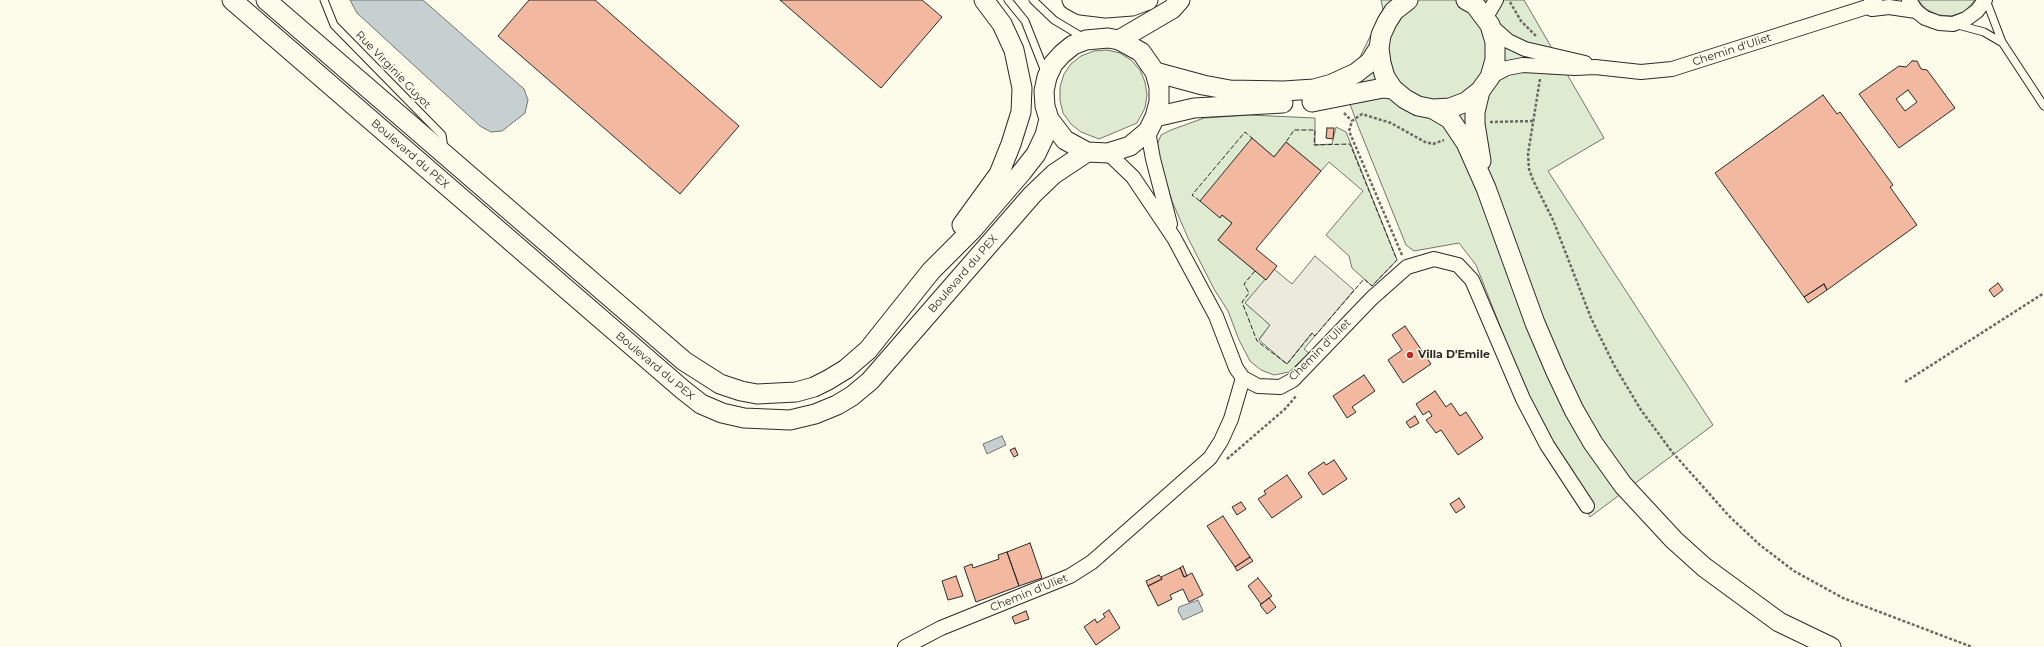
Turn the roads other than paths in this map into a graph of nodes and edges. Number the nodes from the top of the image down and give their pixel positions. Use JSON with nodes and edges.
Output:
{"nodes":[{"id":1,"x":232,"y":0,"type":"edge"},
{"id":2,"x":266,"y":0,"type":"edge"},
{"id":3,"x":324,"y":0,"type":"edge"},
{"id":4,"x":984,"y":0,"type":"edge"},
{"id":5,"x":1008,"y":0,"type":"edge"},
{"id":6,"x":1033,"y":0,"type":"edge"},
{"id":7,"x":1072,"y":0,"type":"edge"},
{"id":8,"x":1148,"y":0,"type":"edge"},
{"id":9,"x":1180,"y":0,"type":"edge"},
{"id":10,"x":1466,"y":0,"type":"edge"},
{"id":11,"x":1496,"y":0,"type":"edge"},
{"id":12,"x":1985,"y":0,"type":"edge"},
{"id":13,"x":1400,"y":4,"type":"edge"},
{"id":14,"x":1871,"y":4,"type":"edge"},
{"id":15,"x":1912,"y":6,"type":"edge"},
{"id":16,"x":1488,"y":21,"type":"junction"},
{"id":17,"x":1952,"y":24,"type":"junction"},
{"id":18,"x":1086,"y":40,"type":"junction"},
{"id":19,"x":1119,"y":40,"type":"junction"},
{"id":20,"x":2002,"y":42,"type":"junction"},
{"id":21,"x":1379,"y":48,"type":"junction"},
{"id":22,"x":1595,"y":67,"type":"junction"},
{"id":23,"x":1155,"y":72,"type":"junction"},
{"id":24,"x":1047,"y":77,"type":"junction"},
{"id":25,"x":1485,"y":84,"type":"junction"},
{"id":26,"x":1394,"y":89,"type":"junction"},
{"id":27,"x":2044,"y":106,"type":"edge"},
{"id":28,"x":1433,"y":109,"type":"junction"},
{"id":29,"x":1049,"y":119,"type":"junction"},
{"id":30,"x":1152,"y":124,"type":"junction"},
{"id":31,"x":1087,"y":152,"type":"junction"},
{"id":32,"x":1108,"y":153,"type":"junction"},
{"id":33,"x":445,"y":154,"type":"junction"},
{"id":34,"x":1486,"y":188,"type":"junction"},
{"id":35,"x":1174,"y":238,"type":"junction"},
{"id":36,"x":930,"y":272,"type":"junction"},
{"id":37,"x":1243,"y":378,"type":"junction"},
{"id":38,"x":1587,"y":506,"type":"dead end"},
{"id":39,"x":905,"y":647,"type":"edge"},
{"id":40,"x":1831,"y":647,"type":"edge"}],
"edges":[{"from":1,"to":31,"type":"main road","name":"Boulevard du PEX"},
{"from":2,"to":33,"type":"main road","name":"Boulevard du PEX"},
{"from":3,"to":33,"type":"lane","name":"Rue Virginie Guyot"},
{"from":4,"to":36,"type":"main road"},
{"from":5,"to":24,"type":"lane"},
{"from":6,"to":18,"type":"lane"},
{"from":7,"to":8,"type":"main road"},
{"from":9,"to":19,"type":"main road"},
{"from":10,"to":16,"type":"main road"},
{"from":11,"to":16,"type":"street"},
{"from":12,"to":17,"type":"street"},
{"from":12,"to":20,"type":"lane"},
{"from":13,"to":21,"type":"main road"},
{"from":14,"to":15,"type":"street","name":"Chemin d'Uliet"},
{"from":14,"to":22,"type":"street","name":"Chemin d'Uliet"},
{"from":15,"to":17,"type":"street"},
{"from":16,"to":22,"type":"street","name":"Chemin d'Uliet"},
{"from":16,"to":25,"type":"main road"},
{"from":17,"to":20,"type":"lane"},
{"from":18,"to":19,"type":"main road"},
{"from":18,"to":24,"type":"main road"},
{"from":19,"to":23,"type":"main road"},
{"from":20,"to":27,"type":"lane"},
{"from":21,"to":23,"type":"main road"},
{"from":21,"to":26,"type":"main road"},
{"from":22,"to":25,"type":"street","name":"Chemin d'Uliet"},
{"from":23,"to":30,"type":"main road"},
{"from":24,"to":29,"type":"main road"},
{"from":25,"to":28,"type":"main road"},
{"from":25,"to":34,"type":"main road"},
{"from":26,"to":28,"type":"main road"},
{"from":26,"to":30,"type":"main road"},
{"from":28,"to":34,"type":"main road"},
{"from":29,"to":31,"type":"main road"},
{"from":29,"to":36,"type":"main road","name":"Boulevard du PEX"},
{"from":30,"to":32,"type":"main road"},
{"from":30,"to":35,"type":"street"},
{"from":31,"to":32,"type":"main road"},
{"from":32,"to":35,"type":"street"},
{"from":33,"to":36,"type":"main road","name":"Boulevard du PEX"},
{"from":34,"to":40,"type":"main road"},
{"from":35,"to":37,"type":"street"},
{"from":37,"to":38,"type":"street","name":"Chemin d'Uliet"},
{"from":37,"to":39,"type":"street","name":"Chemin d'Uliet"}]}
